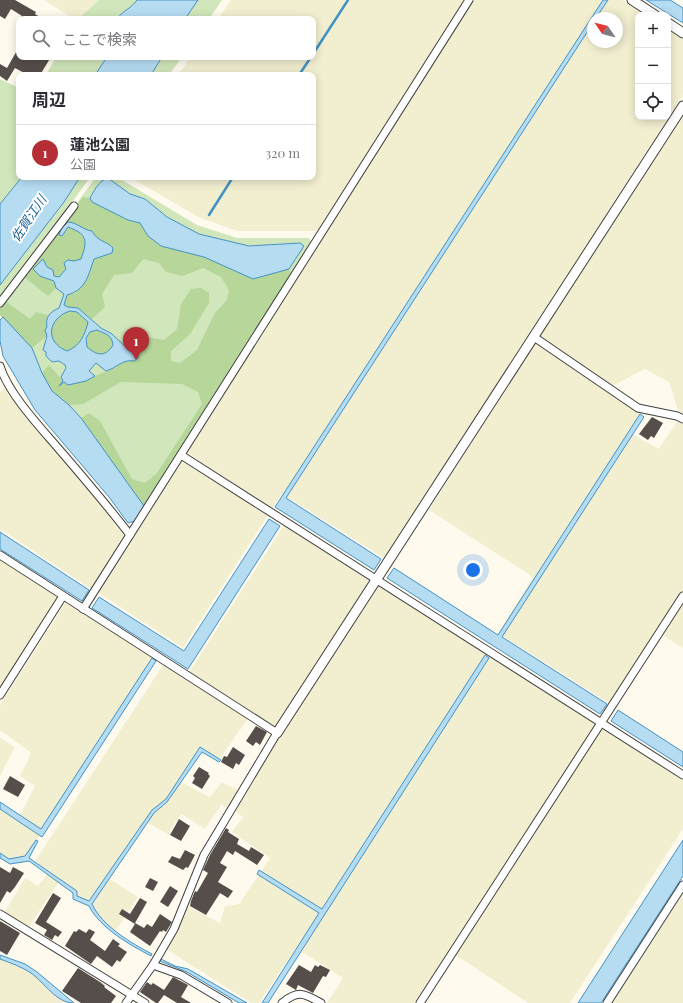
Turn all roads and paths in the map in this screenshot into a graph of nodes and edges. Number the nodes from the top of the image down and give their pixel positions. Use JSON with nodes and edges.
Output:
{"nodes":[{"id":1,"x":469,"y":0,"type":"edge"},
{"id":2,"x":632,"y":0,"type":"edge"},
{"id":3,"x":650,"y":12,"type":"edge"},
{"id":4,"x":671,"y":25,"type":"edge"},
{"id":5,"x":683,"y":33,"type":"edge"},
{"id":6,"x":683,"y":106,"type":"edge"},
{"id":7,"x":74,"y":206,"type":"dead end"},
{"id":8,"x":0,"y":303,"type":"edge"},
{"id":9,"x":534,"y":337,"type":"junction"},
{"id":10,"x":0,"y":366,"type":"edge"},
{"id":11,"x":683,"y":419,"type":"edge"},
{"id":12,"x":181,"y":455,"type":"junction"},
{"id":13,"x":130,"y":536,"type":"junction"},
{"id":14,"x":0,"y":555,"type":"edge"},
{"id":15,"x":378,"y":580,"type":"junction"},
{"id":16,"x":63,"y":596,"type":"junction"},
{"id":17,"x":683,"y":596,"type":"edge"},
{"id":18,"x":83,"y":608,"type":"junction"},
{"id":19,"x":0,"y":695,"type":"edge"},
{"id":20,"x":601,"y":723,"type":"junction"},
{"id":21,"x":277,"y":733,"type":"junction"},
{"id":22,"x":683,"y":775,"type":"edge"},
{"id":23,"x":683,"y":885,"type":"edge"},
{"id":24,"x":0,"y":914,"type":"edge"},
{"id":25,"x":153,"y":965,"type":"junction"},
{"id":26,"x":131,"y":995,"type":"junction"},
{"id":27,"x":126,"y":1003,"type":"edge"},
{"id":28,"x":144,"y":1003,"type":"edge"},
{"id":29,"x":228,"y":1003,"type":"edge"},
{"id":30,"x":282,"y":1003,"type":"edge"},
{"id":31,"x":321,"y":1003,"type":"edge"},
{"id":32,"x":420,"y":1003,"type":"edge"},
{"id":33,"x":607,"y":1003,"type":"edge"}],
"edges":[{"from":1,"to":12,"type":"street"},
{"from":2,"to":3,"type":"street"},
{"from":4,"to":5,"type":"street"},
{"from":6,"to":9,"type":"street"},
{"from":7,"to":8,"type":"street"},
{"from":9,"to":11,"type":"street"},
{"from":9,"to":15,"type":"street"},
{"from":10,"to":13,"type":"street"},
{"from":12,"to":13,"type":"street"},
{"from":12,"to":15,"type":"street"},
{"from":13,"to":18,"type":"street"},
{"from":14,"to":16,"type":"street"},
{"from":15,"to":20,"type":"street"},
{"from":15,"to":21,"type":"street"},
{"from":16,"to":18,"type":"street"},
{"from":16,"to":19,"type":"street"},
{"from":17,"to":20,"type":"street"},
{"from":18,"to":21,"type":"street"},
{"from":20,"to":22,"type":"street"},
{"from":20,"to":32,"type":"street"},
{"from":21,"to":25,"type":"street"},
{"from":23,"to":33,"type":"street"},
{"from":24,"to":26,"type":"street"},
{"from":25,"to":26,"type":"street"},
{"from":25,"to":29,"type":"street"},
{"from":26,"to":27,"type":"street"},
{"from":26,"to":28,"type":"street"},
{"from":30,"to":31,"type":"street"}]}
